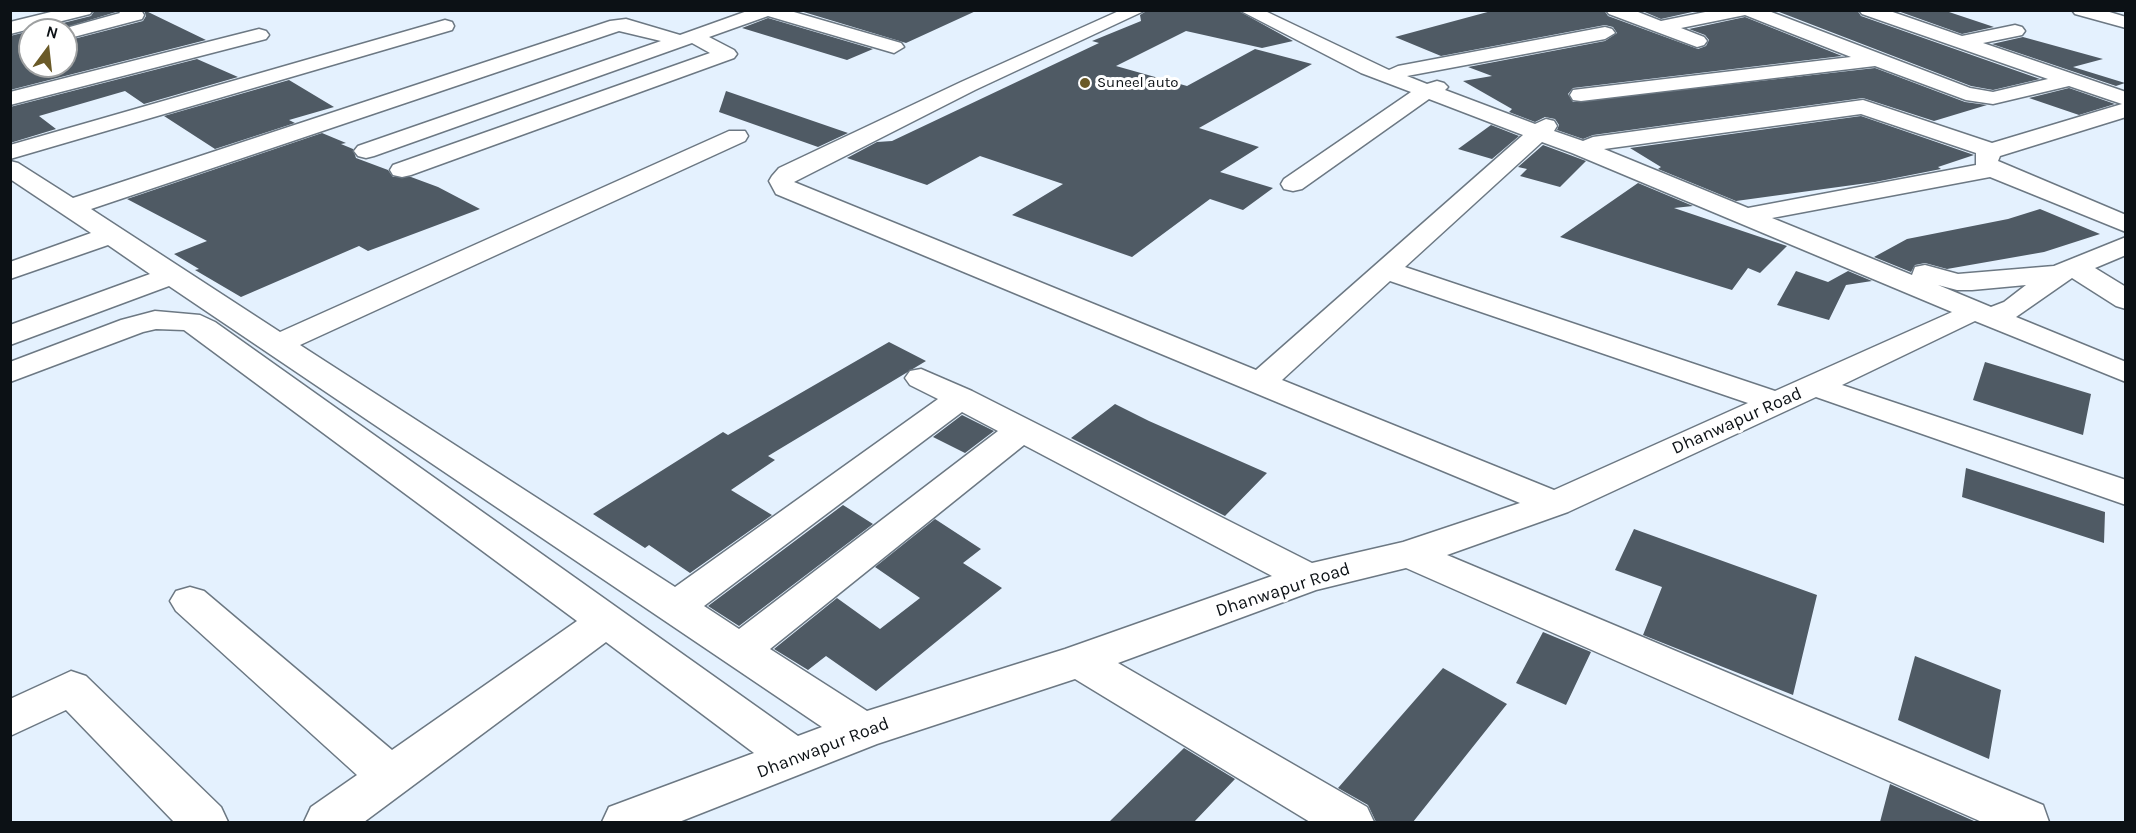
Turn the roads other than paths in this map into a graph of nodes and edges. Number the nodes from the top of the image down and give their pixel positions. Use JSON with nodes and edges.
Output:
{"nodes":[{"id":1,"x":16,"y":10,"type":"edge"},
{"id":2,"x":84,"y":10,"type":"edge"},
{"id":3,"x":127,"y":10,"type":"edge"},
{"id":4,"x":1137,"y":10,"type":"edge"},
{"id":5,"x":1248,"y":10,"type":"edge"},
{"id":6,"x":1267,"y":10,"type":"edge"},
{"id":7,"x":1615,"y":10,"type":"edge"},
{"id":8,"x":1746,"y":10,"type":"edge"},
{"id":9,"x":1868,"y":10,"type":"edge"},
{"id":10,"x":2081,"y":10,"type":"edge"},
{"id":11,"x":769,"y":11,"type":"edge"},
{"id":12,"x":10,"y":12,"type":"edge"},
{"id":13,"x":2126,"y":23,"type":"edge"},
{"id":14,"x":446,"y":26,"type":"dead end"},
{"id":15,"x":1660,"y":27,"type":"junction"},
{"id":16,"x":10,"y":28,"type":"edge"},
{"id":17,"x":78,"y":30,"type":"edge"},
{"id":18,"x":2015,"y":31,"type":"dead end"},
{"id":19,"x":1605,"y":33,"type":"dead end"},
{"id":20,"x":259,"y":35,"type":"dead end"},
{"id":21,"x":1308,"y":36,"type":"junction"},
{"id":22,"x":688,"y":39,"type":"junction"},
{"id":23,"x":1697,"y":41,"type":"dead end"},
{"id":24,"x":1961,"y":42,"type":"junction"},
{"id":25,"x":894,"y":47,"type":"dead end"},
{"id":26,"x":1878,"y":60,"type":"junction"},
{"id":27,"x":1398,"y":72,"type":"junction"},
{"id":28,"x":2070,"y":80,"type":"junction"},
{"id":29,"x":1431,"y":89,"type":"junction"},
{"id":30,"x":1581,"y":95,"type":"dead end"},
{"id":31,"x":10,"y":99,"type":"edge"},
{"id":32,"x":2126,"y":99,"type":"edge"},
{"id":33,"x":2126,"y":110,"type":"edge"},
{"id":34,"x":1542,"y":130,"type":"junction"},
{"id":35,"x":737,"y":136,"type":"dead end"},
{"id":36,"x":1593,"y":144,"type":"junction"},
{"id":37,"x":366,"y":150,"type":"dead end"},
{"id":38,"x":10,"y":152,"type":"edge"},
{"id":39,"x":1992,"y":160,"type":"junction"},
{"id":40,"x":10,"y":168,"type":"edge"},
{"id":41,"x":402,"y":170,"type":"dead end"},
{"id":42,"x":1293,"y":184,"type":"dead end"},
{"id":43,"x":70,"y":207,"type":"junction"},
{"id":44,"x":1757,"y":217,"type":"junction"},
{"id":45,"x":2126,"y":224,"type":"edge"},
{"id":46,"x":112,"y":236,"type":"junction"},
{"id":47,"x":2126,"y":245,"type":"edge"},
{"id":48,"x":10,"y":271,"type":"edge"},
{"id":49,"x":1388,"y":271,"type":"junction"},
{"id":50,"x":2067,"y":271,"type":"junction"},
{"id":51,"x":172,"y":275,"type":"junction"},
{"id":52,"x":2126,"y":300,"type":"edge"},
{"id":53,"x":1989,"y":314,"type":"junction"},
{"id":54,"x":10,"y":336,"type":"edge"},
{"id":55,"x":277,"y":344,"type":"junction"},
{"id":56,"x":2126,"y":353,"type":"edge"},
{"id":57,"x":10,"y":373,"type":"edge"},
{"id":58,"x":2126,"y":373,"type":"edge"},
{"id":59,"x":921,"y":378,"type":"dead end"},
{"id":60,"x":1259,"y":384,"type":"junction"},
{"id":61,"x":1815,"y":386,"type":"junction"},
{"id":62,"x":2126,"y":387,"type":"edge"},
{"id":63,"x":961,"y":398,"type":"junction"},
{"id":64,"x":1778,"y":403,"type":"junction"},
{"id":65,"x":1021,"y":430,"type":"junction"},
{"id":66,"x":2126,"y":493,"type":"edge"},
{"id":67,"x":1555,"y":504,"type":"junction"},
{"id":68,"x":1408,"y":554,"type":"junction"},
{"id":69,"x":1308,"y":578,"type":"junction"},
{"id":70,"x":189,"y":601,"type":"dead end"},
{"id":71,"x":675,"y":607,"type":"junction"},
{"id":72,"x":606,"y":621,"type":"junction"},
{"id":73,"x":740,"y":650,"type":"junction"},
{"id":74,"x":1079,"y":660,"type":"junction"},
{"id":75,"x":10,"y":719,"type":"edge"},
{"id":76,"x":862,"y":731,"type":"junction"},
{"id":77,"x":794,"y":758,"type":"junction"},
{"id":78,"x":391,"y":777,"type":"junction"},
{"id":79,"x":2026,"y":820,"type":"dead end"},
{"id":80,"x":204,"y":822,"type":"edge"},
{"id":81,"x":328,"y":822,"type":"edge"},
{"id":82,"x":626,"y":822,"type":"edge"},
{"id":83,"x":1350,"y":822,"type":"edge"}],
"edges":[{"from":1,"to":12,"type":"street"},
{"from":2,"to":16,"type":"street"},
{"from":3,"to":17,"type":"street"},
{"from":4,"to":60,"type":"street"},
{"from":5,"to":21,"type":"street"},
{"from":6,"to":21,"type":"street"},
{"from":7,"to":15,"type":"street"},
{"from":8,"to":15,"type":"street"},
{"from":8,"to":26,"type":"street"},
{"from":9,"to":24,"type":"street"},
{"from":10,"to":13,"type":"street"},
{"from":11,"to":22,"type":"street"},
{"from":11,"to":25,"type":"street"},
{"from":14,"to":38,"type":"street"},
{"from":15,"to":23,"type":"street"},
{"from":18,"to":24,"type":"street"},
{"from":19,"to":27,"type":"street"},
{"from":20,"to":31,"type":"street"},
{"from":21,"to":27,"type":"street"},
{"from":21,"to":29,"type":"street"},
{"from":22,"to":37,"type":"street"},
{"from":22,"to":41,"type":"street"},
{"from":22,"to":43,"type":"street"},
{"from":24,"to":28,"type":"street"},
{"from":26,"to":28,"type":"street"},
{"from":26,"to":30,"type":"street"},
{"from":27,"to":29,"type":"street"},
{"from":28,"to":32,"type":"street"},
{"from":29,"to":34,"type":"street"},
{"from":29,"to":42,"type":"street"},
{"from":33,"to":39,"type":"street"},
{"from":34,"to":36,"type":"street"},
{"from":34,"to":44,"type":"street"},
{"from":34,"to":49,"type":"street"},
{"from":35,"to":55,"type":"street"},
{"from":36,"to":39,"type":"street"},
{"from":36,"to":44,"type":"street"},
{"from":39,"to":44,"type":"street"},
{"from":39,"to":45,"type":"street"},
{"from":40,"to":43,"type":"street"},
{"from":43,"to":46,"type":"street"},
{"from":44,"to":50,"type":"street"},
{"from":44,"to":53,"type":"street"},
{"from":46,"to":48,"type":"street"},
{"from":46,"to":51,"type":"street"},
{"from":47,"to":50,"type":"street"},
{"from":49,"to":60,"type":"street"},
{"from":49,"to":64,"type":"street"},
{"from":50,"to":52,"type":"street"},
{"from":50,"to":53,"type":"street","name":"Dhanwapur Road"},
{"from":51,"to":54,"type":"street"},
{"from":51,"to":55,"type":"street"},
{"from":53,"to":56,"type":"street"},
{"from":53,"to":58,"type":"street"},
{"from":53,"to":61,"type":"street","name":"Dhanwapur Road"},
{"from":53,"to":62,"type":"street"},
{"from":55,"to":71,"type":"street"},
{"from":57,"to":72,"type":"street"},
{"from":59,"to":63,"type":"street"},
{"from":60,"to":67,"type":"street"},
{"from":61,"to":64,"type":"street","name":"Dhanwapur Road"},
{"from":61,"to":66,"type":"street"},
{"from":63,"to":65,"type":"street"},
{"from":63,"to":71,"type":"street"},
{"from":64,"to":67,"type":"street","name":"Dhanwapur Road"},
{"from":65,"to":69,"type":"street"},
{"from":65,"to":73,"type":"street"},
{"from":67,"to":68,"type":"street","name":"Dhanwapur Road"},
{"from":68,"to":69,"type":"street","name":"Dhanwapur Road"},
{"from":68,"to":79,"type":"street"},
{"from":69,"to":74,"type":"street","name":"Dhanwapur Road"},
{"from":70,"to":78,"type":"street"},
{"from":71,"to":73,"type":"street"},
{"from":72,"to":77,"type":"street"},
{"from":72,"to":78,"type":"street"},
{"from":73,"to":76,"type":"street"},
{"from":74,"to":76,"type":"street","name":"Dhanwapur Road"},
{"from":74,"to":83,"type":"street"},
{"from":75,"to":80,"type":"street"},
{"from":76,"to":77,"type":"street","name":"Dhanwapur Road"},
{"from":77,"to":82,"type":"street","name":"Dhanwapur Road"},
{"from":78,"to":81,"type":"street"}]}
